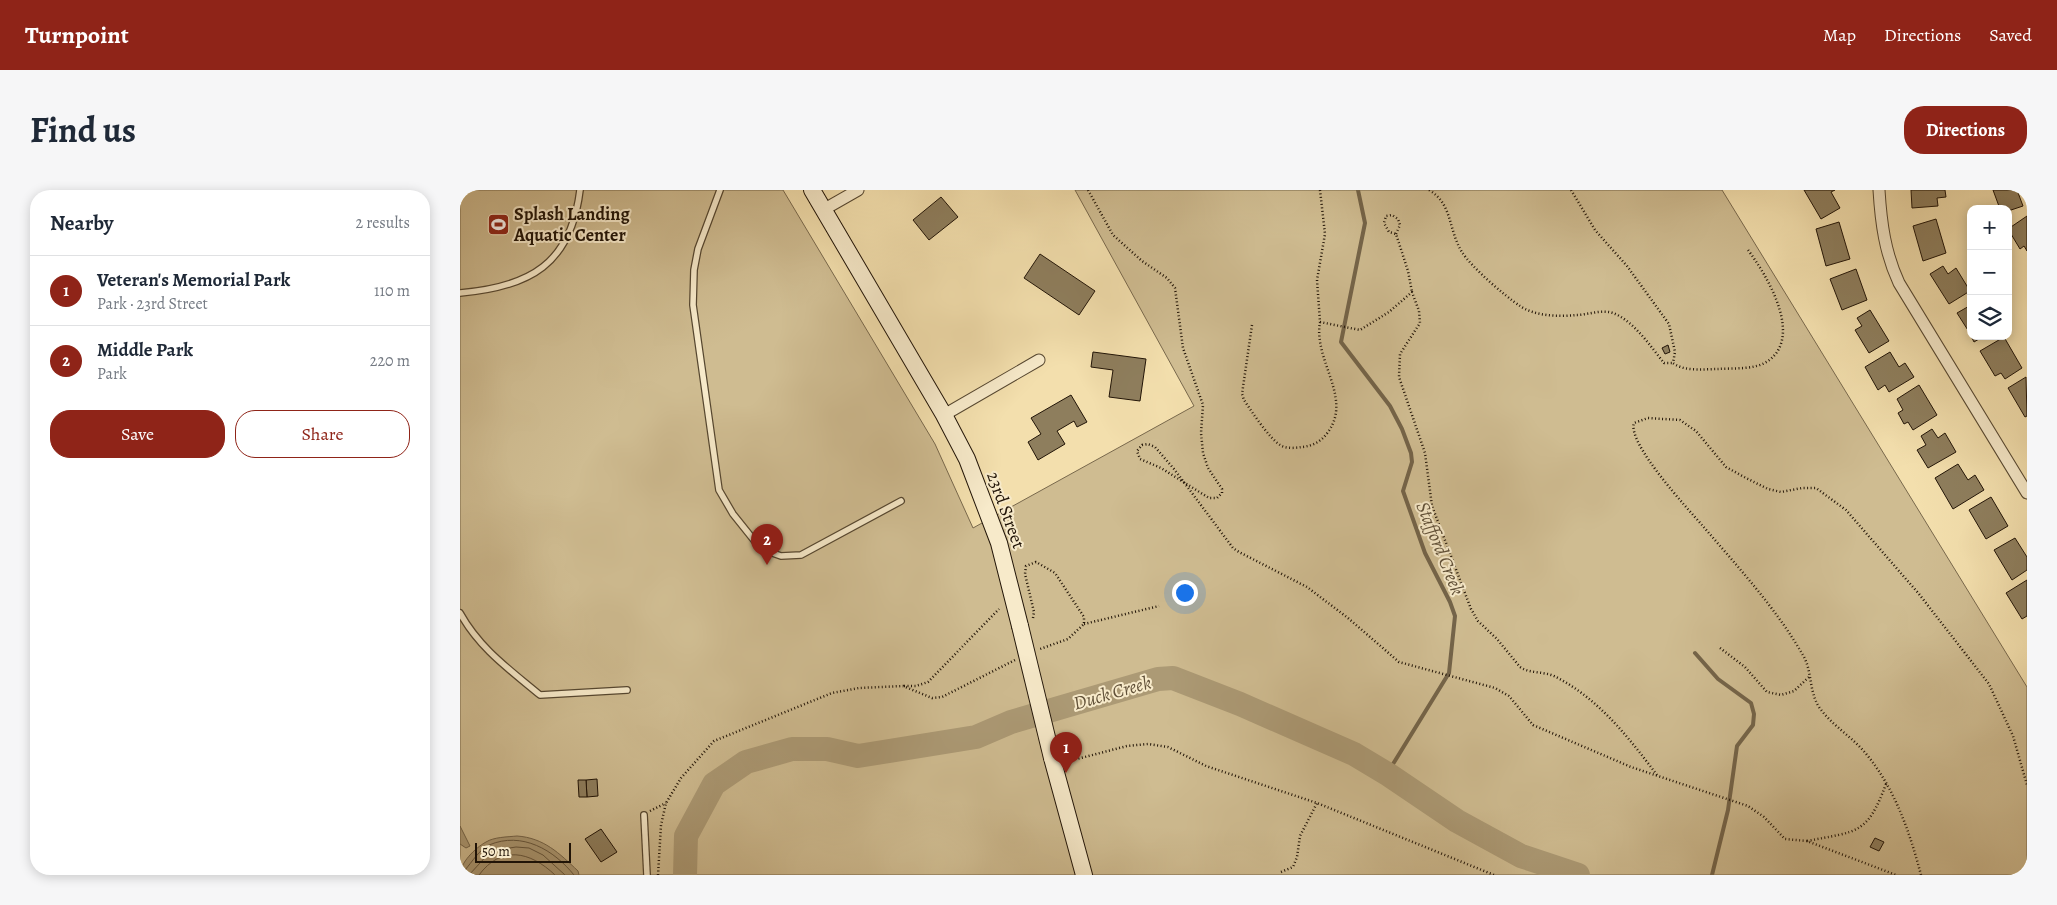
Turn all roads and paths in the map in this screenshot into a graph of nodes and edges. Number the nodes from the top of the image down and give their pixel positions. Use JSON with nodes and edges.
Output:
{"nodes":[{"id":1,"x":580,"y":190,"type":"edge"},
{"id":2,"x":720,"y":190,"type":"edge"},
{"id":3,"x":812,"y":190,"type":"edge"},
{"id":4,"x":858,"y":190,"type":"edge"},
{"id":5,"x":1088,"y":190,"type":"edge"},
{"id":6,"x":1320,"y":190,"type":"edge"},
{"id":7,"x":1429,"y":190,"type":"edge"},
{"id":8,"x":1571,"y":190,"type":"edge"},
{"id":9,"x":1879,"y":190,"type":"edge"},
{"id":10,"x":823,"y":210,"type":"junction"},
{"id":11,"x":1396,"y":234,"type":"junction"},
{"id":12,"x":1748,"y":250,"type":"dead end"},
{"id":13,"x":1412,"y":292,"type":"junction"},
{"id":14,"x":460,"y":293,"type":"edge"},
{"id":15,"x":1320,"y":322,"type":"junction"},
{"id":16,"x":1252,"y":325,"type":"dead end"},
{"id":17,"x":1039,"y":360,"type":"dead end"},
{"id":18,"x":1673,"y":363,"type":"junction"},
{"id":19,"x":944,"y":415,"type":"junction"},
{"id":20,"x":1187,"y":486,"type":"junction"},
{"id":21,"x":2027,"y":493,"type":"edge"},
{"id":22,"x":902,"y":501,"type":"dead end"},
{"id":23,"x":1159,"y":606,"type":"dead end"},
{"id":24,"x":999,"y":609,"type":"dead end"},
{"id":25,"x":460,"y":613,"type":"edge"},
{"id":26,"x":1084,"y":624,"type":"junction"},
{"id":27,"x":1026,"y":625,"type":"junction"},
{"id":28,"x":1720,"y":648,"type":"dead end"},
{"id":29,"x":1036,"y":650,"type":"dead end"},
{"id":30,"x":1020,"y":658,"type":"dead end"},
{"id":31,"x":1809,"y":677,"type":"junction"},
{"id":32,"x":902,"y":686,"type":"junction"},
{"id":33,"x":627,"y":690,"type":"dead end"},
{"id":34,"x":1058,"y":755,"type":"junction"},
{"id":35,"x":1657,"y":776,"type":"junction"},
{"id":36,"x":1886,"y":784,"type":"junction"},
{"id":37,"x":2027,"y":785,"type":"edge"},
{"id":38,"x":666,"y":802,"type":"junction"},
{"id":39,"x":1317,"y":803,"type":"junction"},
{"id":40,"x":644,"y":815,"type":"joint"},
{"id":41,"x":1807,"y":841,"type":"junction"},
{"id":42,"x":1281,"y":872,"type":"dead end"},
{"id":43,"x":648,"y":875,"type":"edge"},
{"id":44,"x":658,"y":875,"type":"edge"},
{"id":45,"x":1084,"y":875,"type":"edge"},
{"id":46,"x":1494,"y":875,"type":"edge"},
{"id":47,"x":1896,"y":875,"type":"edge"},
{"id":48,"x":1921,"y":875,"type":"edge"}],
"edges":[{"from":1,"to":14,"type":"lane"},
{"from":2,"to":22,"type":"lane"},
{"from":3,"to":10,"type":"street","name":"23rd Street"},
{"from":4,"to":10,"type":"street"},
{"from":5,"to":20,"type":"path"},
{"from":6,"to":15,"type":"path"},
{"from":7,"to":18,"type":"path"},
{"from":8,"to":18,"type":"path"},
{"from":9,"to":21,"type":"street"},
{"from":10,"to":19,"type":"street","name":"23rd Street"},
{"from":11,"to":11,"type":"path"},
{"from":11,"to":13,"type":"path"},
{"from":12,"to":18,"type":"path"},
{"from":13,"to":15,"type":"path"},
{"from":13,"to":35,"type":"path"},
{"from":15,"to":16,"type":"path"},
{"from":17,"to":19,"type":"street"},
{"from":19,"to":27,"type":"street","name":"23rd Street"},
{"from":20,"to":20,"type":"path"},
{"from":20,"to":35,"type":"path"},
{"from":23,"to":26,"type":"path"},
{"from":24,"to":32,"type":"path"},
{"from":25,"to":33,"type":"lane"},
{"from":26,"to":27,"type":"path"},
{"from":26,"to":29,"type":"path"},
{"from":27,"to":34,"type":"street","name":"23rd Street","bridge":true},
{"from":28,"to":31,"type":"path"},
{"from":30,"to":32,"type":"path"},
{"from":31,"to":36,"type":"path"},
{"from":31,"to":37,"type":"path"},
{"from":32,"to":38,"type":"path"},
{"from":34,"to":39,"type":"path"},
{"from":34,"to":45,"type":"street","name":"23rd Street"},
{"from":35,"to":41,"type":"path"},
{"from":36,"to":41,"type":"path"},
{"from":36,"to":48,"type":"path"},
{"from":38,"to":40,"type":"path"},
{"from":38,"to":44,"type":"path"},
{"from":39,"to":42,"type":"path"},
{"from":39,"to":46,"type":"path"},
{"from":40,"to":43,"type":"lane"},
{"from":41,"to":47,"type":"path"}]}
